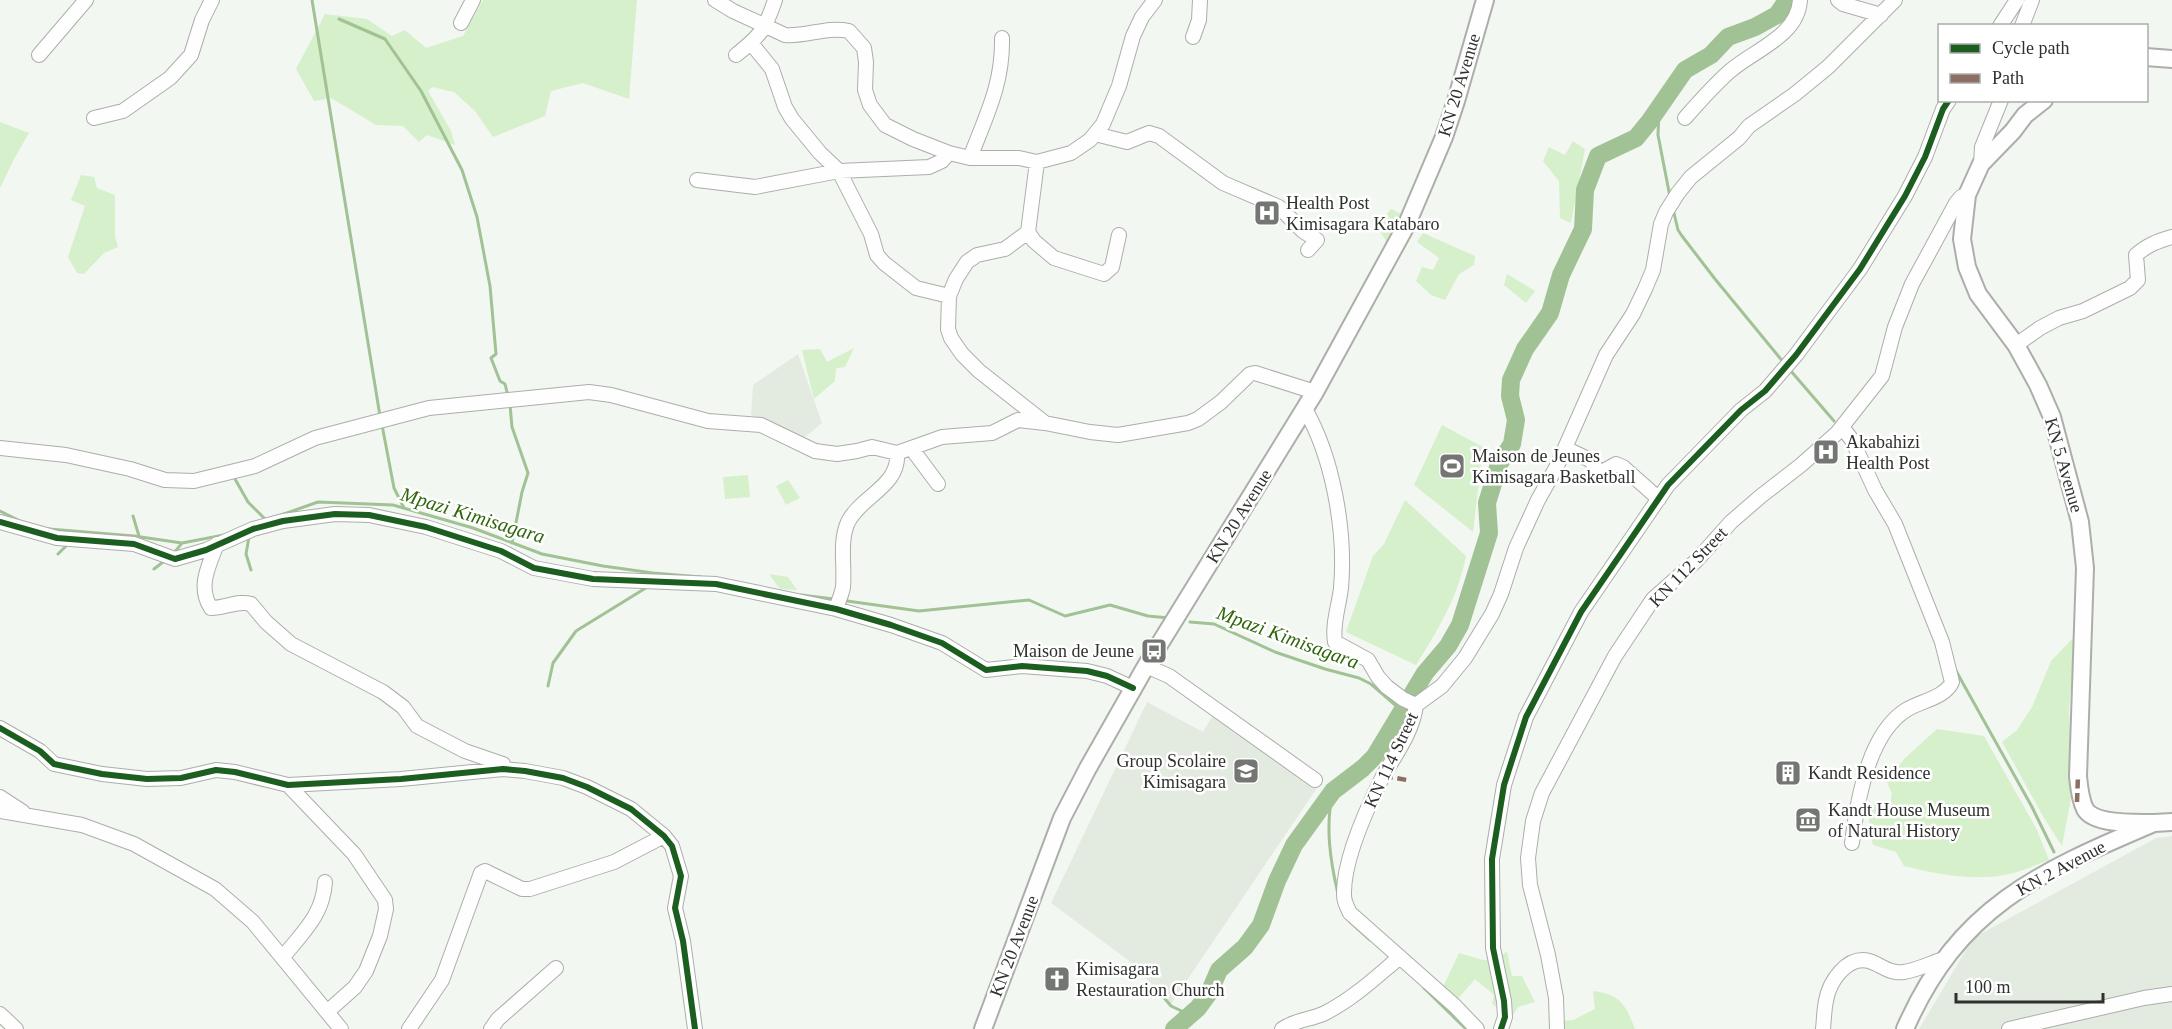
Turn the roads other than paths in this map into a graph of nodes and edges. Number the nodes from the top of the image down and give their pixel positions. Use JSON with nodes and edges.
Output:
{"nodes":[{"id":1,"x":86,"y":0,"type":"edge"},
{"id":2,"x":212,"y":0,"type":"edge"},
{"id":3,"x":473,"y":0,"type":"edge"},
{"id":4,"x":715,"y":0,"type":"edge"},
{"id":5,"x":775,"y":0,"type":"edge"},
{"id":6,"x":1155,"y":0,"type":"edge"},
{"id":7,"x":1200,"y":0,"type":"edge"},
{"id":8,"x":1485,"y":0,"type":"edge"},
{"id":9,"x":1800,"y":0,"type":"edge"},
{"id":10,"x":1838,"y":0,"type":"edge"},
{"id":11,"x":1895,"y":0,"type":"edge"},
{"id":12,"x":2017,"y":0,"type":"edge"},
{"id":13,"x":2032,"y":0,"type":"edge"},
{"id":14,"x":1881,"y":15,"type":"junction"},
{"id":15,"x":461,"y":23,"type":"dead end"},
{"id":16,"x":2001,"y":24,"type":"edge"},
{"id":17,"x":2023,"y":24,"type":"edge"},
{"id":18,"x":766,"y":27,"type":"junction"},
{"id":19,"x":1193,"y":37,"type":"dead end"},
{"id":20,"x":1002,"y":38,"type":"dead end"},
{"id":21,"x":751,"y":43,"type":"junction"},
{"id":22,"x":39,"y":55,"type":"dead end"},
{"id":23,"x":736,"y":55,"type":"dead end"},
{"id":24,"x":2148,"y":57,"type":"edge"},
{"id":25,"x":2172,"y":59,"type":"edge"},
{"id":26,"x":1947,"y":102,"type":"edge"},
{"id":27,"x":2000,"y":102,"type":"edge"},
{"id":28,"x":2041,"y":102,"type":"edge"},
{"id":29,"x":94,"y":118,"type":"dead end"},
{"id":30,"x":1685,"y":118,"type":"dead end"},
{"id":31,"x":1095,"y":134,"type":"junction"},
{"id":32,"x":949,"y":153,"type":"junction"},
{"id":33,"x":970,"y":158,"type":"junction"},
{"id":34,"x":1038,"y":162,"type":"junction"},
{"id":35,"x":1981,"y":164,"type":"junction"},
{"id":36,"x":839,"y":171,"type":"junction"},
{"id":37,"x":697,"y":180,"type":"dead end"},
{"id":38,"x":1967,"y":195,"type":"junction"},
{"id":39,"x":1028,"y":232,"type":"junction"},
{"id":40,"x":1119,"y":236,"type":"dead end"},
{"id":41,"x":2172,"y":237,"type":"edge"},
{"id":42,"x":1308,"y":250,"type":"dead end"},
{"id":43,"x":949,"y":296,"type":"junction"},
{"id":44,"x":2016,"y":345,"type":"junction"},
{"id":45,"x":1315,"y":392,"type":"junction"},
{"id":46,"x":1305,"y":409,"type":"junction"},
{"id":47,"x":1045,"y":423,"type":"junction"},
{"id":48,"x":1842,"y":427,"type":"junction"},
{"id":49,"x":0,"y":448,"type":"edge"},
{"id":50,"x":1565,"y":448,"type":"junction"},
{"id":51,"x":912,"y":449,"type":"junction"},
{"id":52,"x":897,"y":453,"type":"junction"},
{"id":53,"x":938,"y":483,"type":"dead end"},
{"id":54,"x":1659,"y":499,"type":"junction"},
{"id":55,"x":0,"y":522,"type":"edge"},
{"id":56,"x":217,"y":544,"type":"junction"},
{"id":57,"x":836,"y":609,"type":"junction"},
{"id":58,"x":1146,"y":666,"type":"junction"},
{"id":59,"x":1132,"y":688,"type":"junction"},
{"id":60,"x":1416,"y":705,"type":"junction"},
{"id":61,"x":0,"y":728,"type":"edge"},
{"id":62,"x":502,"y":769,"type":"junction"},
{"id":63,"x":1315,"y":780,"type":"dead end"},
{"id":64,"x":288,"y":784,"type":"junction"},
{"id":65,"x":0,"y":796,"type":"edge"},
{"id":66,"x":0,"y":811,"type":"edge"},
{"id":67,"x":28,"y":815,"type":"junction"},
{"id":68,"x":2172,"y":822,"type":"edge"},
{"id":69,"x":2154,"y":824,"type":"junction"},
{"id":70,"x":664,"y":836,"type":"junction"},
{"id":71,"x":1852,"y":843,"type":"dead end"},
{"id":72,"x":325,"y":882,"type":"dead end"},
{"id":73,"x":283,"y":957,"type":"junction"},
{"id":74,"x":1400,"y":957,"type":"junction"},
{"id":75,"x":1944,"y":959,"type":"junction"},
{"id":76,"x":556,"y":969,"type":"dead end"},
{"id":77,"x":2172,"y":994,"type":"edge"},
{"id":78,"x":327,"y":1012,"type":"junction"},
{"id":79,"x":0,"y":1014,"type":"edge"},
{"id":80,"x":16,"y":1029,"type":"edge"},
{"id":81,"x":341,"y":1029,"type":"edge"},
{"id":82,"x":409,"y":1029,"type":"edge"},
{"id":83,"x":491,"y":1029,"type":"edge"},
{"id":84,"x":695,"y":1029,"type":"edge"},
{"id":85,"x":983,"y":1029,"type":"edge"},
{"id":86,"x":1282,"y":1029,"type":"edge"},
{"id":87,"x":1477,"y":1029,"type":"edge"},
{"id":88,"x":1501,"y":1029,"type":"edge"},
{"id":89,"x":1557,"y":1029,"type":"edge"},
{"id":90,"x":1823,"y":1029,"type":"edge"},
{"id":91,"x":1905,"y":1029,"type":"edge"},
{"id":92,"x":2009,"y":1029,"type":"edge"}],
"edges":[{"from":1,"to":22,"type":"street"},
{"from":2,"to":29,"type":"street"},
{"from":3,"to":15,"type":"street"},
{"from":4,"to":18,"type":"street"},
{"from":5,"to":18,"type":"street"},
{"from":6,"to":31,"type":"street"},
{"from":7,"to":19,"type":"street"},
{"from":8,"to":45,"type":"main road","name":"KN 20 Avenue"},
{"from":9,"to":30,"type":"street"},
{"from":10,"to":14,"type":"street"},
{"from":11,"to":14,"type":"street"},
{"from":12,"to":16,"type":"street"},
{"from":13,"to":17,"type":"street"},
{"from":14,"to":50,"type":"street"},
{"from":18,"to":21,"type":"street"},
{"from":18,"to":32,"type":"street"},
{"from":20,"to":33,"type":"street"},
{"from":21,"to":23,"type":"street"},
{"from":21,"to":36,"type":"street"},
{"from":24,"to":25,"type":"main road"},
{"from":26,"to":54,"type":"street"},
{"from":27,"to":35,"type":"street"},
{"from":28,"to":35,"type":"main road","name":"KN 5 Avenue"},
{"from":31,"to":34,"type":"street"},
{"from":31,"to":42,"type":"street"},
{"from":32,"to":33,"type":"street"},
{"from":32,"to":36,"type":"street"},
{"from":33,"to":34,"type":"street"},
{"from":34,"to":39,"type":"street"},
{"from":35,"to":38,"type":"main road","name":"KN 5 Avenue"},
{"from":36,"to":37,"type":"street"},
{"from":36,"to":43,"type":"street"},
{"from":38,"to":44,"type":"main road","name":"KN 5 Avenue"},
{"from":38,"to":48,"type":"street","name":"KN 112 Street"},
{"from":39,"to":40,"type":"street"},
{"from":39,"to":43,"type":"street"},
{"from":41,"to":44,"type":"street"},
{"from":43,"to":47,"type":"street"},
{"from":44,"to":69,"type":"main road","name":"KN 5 Avenue"},
{"from":45,"to":46,"type":"main road","name":"KN 20 Avenue"},
{"from":45,"to":47,"type":"street"},
{"from":46,"to":58,"type":"main road","name":"KN 20 Avenue"},
{"from":46,"to":60,"type":"street","name":"KN 114 Street"},
{"from":47,"to":51,"type":"street"},
{"from":48,"to":71,"type":"street"},
{"from":48,"to":89,"type":"street","name":"KN 112 Street"},
{"from":49,"to":52,"type":"street"},
{"from":50,"to":54,"type":"street"},
{"from":50,"to":60,"type":"street"},
{"from":51,"to":52,"type":"street"},
{"from":51,"to":53,"type":"street"},
{"from":52,"to":57,"type":"street"},
{"from":54,"to":88,"type":"street"},
{"from":55,"to":56,"type":"street"},
{"from":56,"to":57,"type":"street"},
{"from":56,"to":62,"type":"street"},
{"from":57,"to":59,"type":"street"},
{"from":58,"to":59,"type":"main road","name":"KN 20 Avenue"},
{"from":58,"to":63,"type":"street"},
{"from":59,"to":85,"type":"main road","name":"KN 20 Avenue"},
{"from":60,"to":74,"type":"street","name":"KN 114 Street"},
{"from":61,"to":64,"type":"street"},
{"from":62,"to":64,"type":"street"},
{"from":62,"to":70,"type":"street"},
{"from":64,"to":78,"type":"street"},
{"from":65,"to":67,"type":"street"},
{"from":66,"to":67,"type":"street"},
{"from":67,"to":73,"type":"street"},
{"from":68,"to":69,"type":"main road","name":"KN 2 Avenue"},
{"from":69,"to":75,"type":"main road","name":"KN 2 Avenue"},
{"from":70,"to":82,"type":"street"},
{"from":70,"to":84,"type":"street"},
{"from":72,"to":73,"type":"street"},
{"from":73,"to":78,"type":"street"},
{"from":74,"to":86,"type":"street"},
{"from":74,"to":87,"type":"street","name":"KN 114 Street"},
{"from":75,"to":90,"type":"street"},
{"from":75,"to":91,"type":"main road","name":"KN 2 Avenue"},
{"from":76,"to":83,"type":"street"},
{"from":77,"to":92,"type":"street"},
{"from":78,"to":81,"type":"street"},
{"from":79,"to":80,"type":"street"}]}
